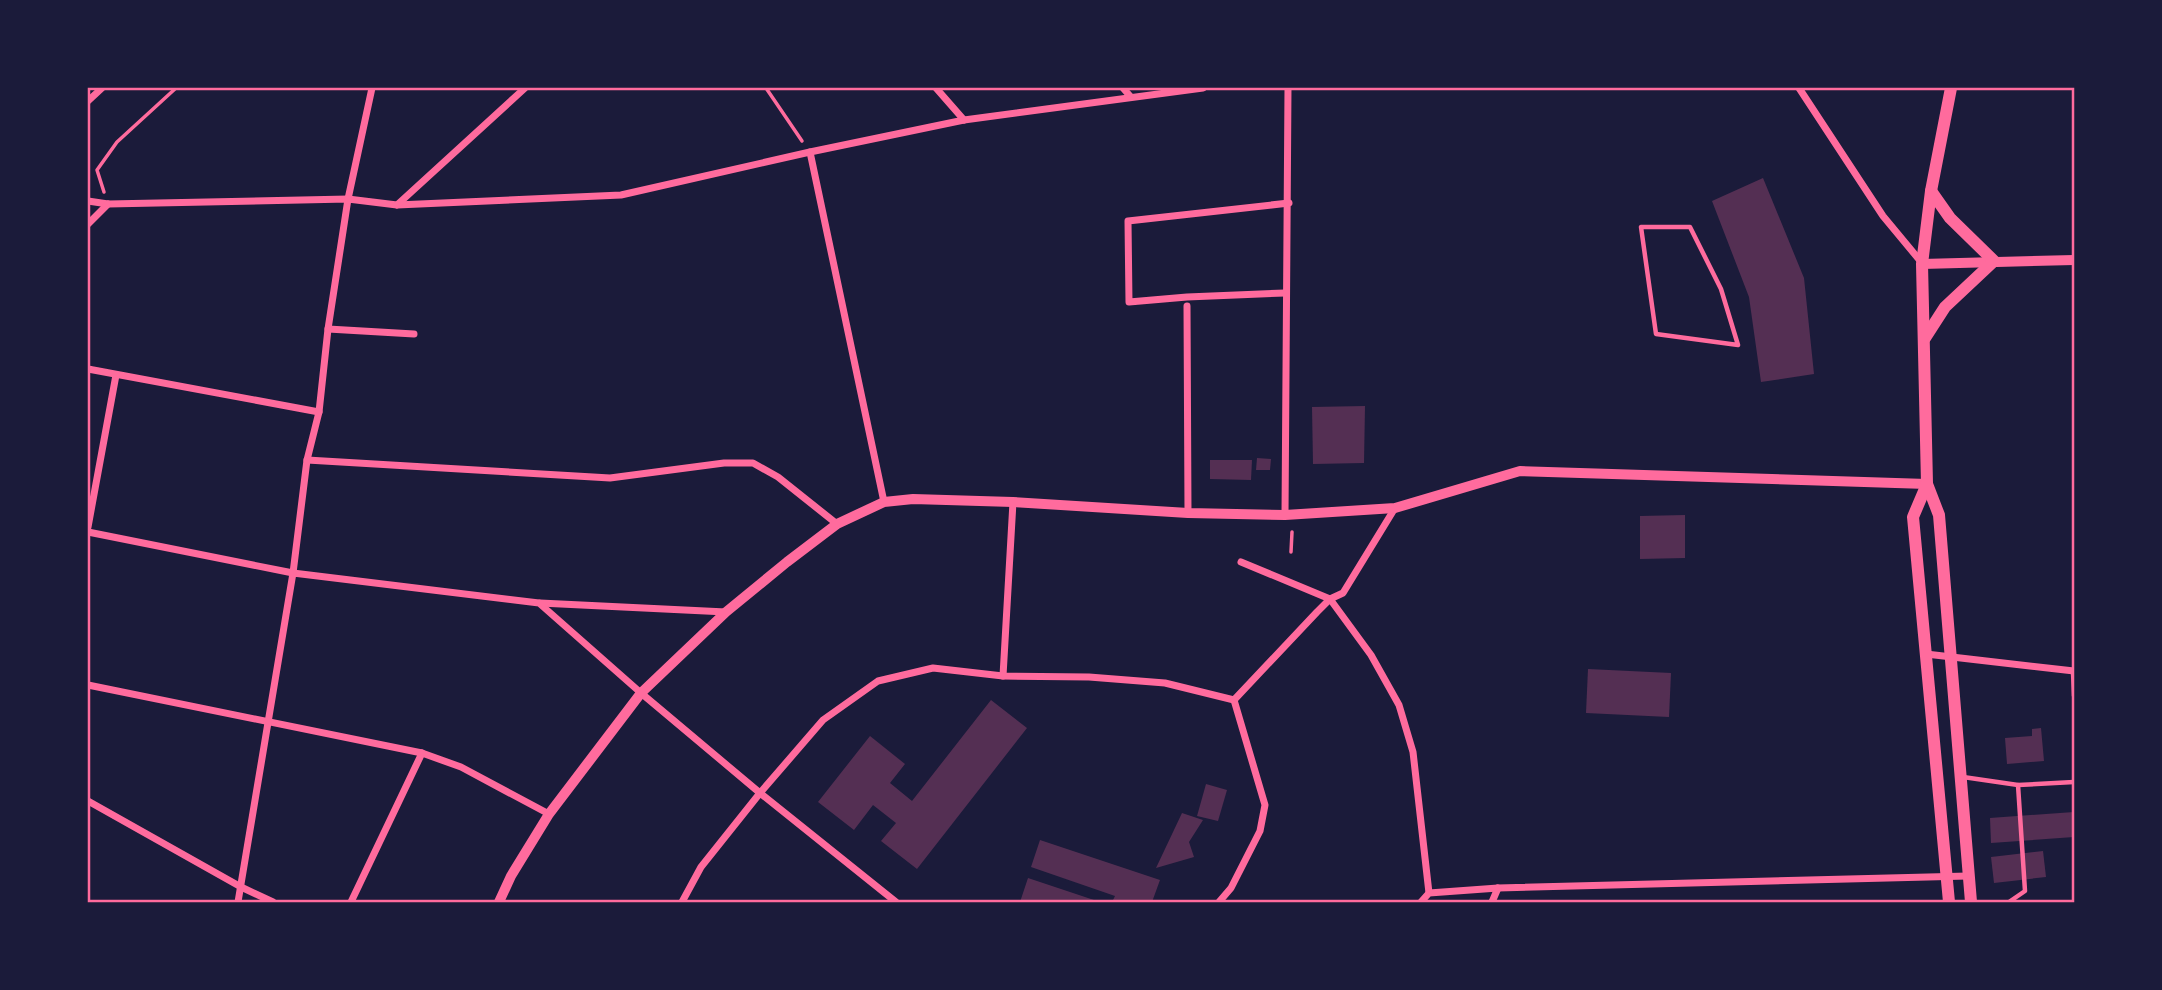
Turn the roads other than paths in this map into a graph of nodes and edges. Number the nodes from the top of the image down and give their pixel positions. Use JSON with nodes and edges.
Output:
{"nodes":[{"id":1,"x":102,"y":88,"type":"edge"},
{"id":2,"x":372,"y":88,"type":"edge"},
{"id":3,"x":525,"y":88,"type":"edge"},
{"id":4,"x":936,"y":88,"type":"edge"},
{"id":5,"x":1123,"y":88,"type":"edge"},
{"id":6,"x":1203,"y":88,"type":"edge"},
{"id":7,"x":1289,"y":88,"type":"edge"},
{"id":8,"x":1799,"y":88,"type":"edge"},
{"id":9,"x":1951,"y":88,"type":"edge"},
{"id":10,"x":1130,"y":96,"type":"junction"},
{"id":11,"x":88,"y":101,"type":"edge"},
{"id":12,"x":964,"y":120,"type":"junction"},
{"id":13,"x":810,"y":152,"type":"junction"},
{"id":14,"x":1931,"y":191,"type":"junction"},
{"id":15,"x":348,"y":199,"type":"junction"},
{"id":16,"x":88,"y":201,"type":"edge"},
{"id":17,"x":1289,"y":203,"type":"junction"},
{"id":18,"x":108,"y":204,"type":"junction"},
{"id":19,"x":397,"y":205,"type":"junction"},
{"id":20,"x":88,"y":224,"type":"edge"},
{"id":21,"x":2074,"y":260,"type":"edge"},
{"id":22,"x":1994,"y":261,"type":"junction"},
{"id":23,"x":1922,"y":264,"type":"junction"},
{"id":24,"x":1285,"y":293,"type":"junction"},
{"id":25,"x":1187,"y":306,"type":"dead end"},
{"id":26,"x":328,"y":328,"type":"junction"},
{"id":27,"x":414,"y":334,"type":"dead end"},
{"id":28,"x":1925,"y":338,"type":"junction"},
{"id":29,"x":1738,"y":345,"type":"joint"},
{"id":30,"x":88,"y":369,"type":"edge"},
{"id":31,"x":116,"y":375,"type":"junction"},
{"id":32,"x":319,"y":412,"type":"junction"},
{"id":33,"x":307,"y":460,"type":"junction"},
{"id":34,"x":1927,"y":484,"type":"junction"},
{"id":35,"x":884,"y":502,"type":"junction"},
{"id":36,"x":1013,"y":502,"type":"junction"},
{"id":37,"x":1395,"y":508,"type":"junction"},
{"id":38,"x":1188,"y":513,"type":"junction"},
{"id":39,"x":1284,"y":515,"type":"junction"},
{"id":40,"x":838,"y":524,"type":"junction"},
{"id":41,"x":88,"y":529,"type":"edge"},
{"id":42,"x":1241,"y":562,"type":"dead end"},
{"id":43,"x":293,"y":573,"type":"junction"},
{"id":44,"x":1330,"y":599,"type":"junction"},
{"id":45,"x":539,"y":603,"type":"junction"},
{"id":46,"x":726,"y":612,"type":"junction"},
{"id":47,"x":1926,"y":654,"type":"junction"},
{"id":48,"x":1951,"y":656,"type":"junction"},
{"id":49,"x":2074,"y":671,"type":"edge"},
{"id":50,"x":1003,"y":676,"type":"junction"},
{"id":51,"x":88,"y":685,"type":"edge"},
{"id":52,"x":641,"y":693,"type":"junction"},
{"id":53,"x":2074,"y":696,"type":"edge"},
{"id":54,"x":1234,"y":700,"type":"junction"},
{"id":55,"x":268,"y":722,"type":"junction"},
{"id":56,"x":422,"y":753,"type":"junction"},
{"id":57,"x":1961,"y":777,"type":"junction"},
{"id":58,"x":2074,"y":782,"type":"edge"},
{"id":59,"x":2018,"y":785,"type":"junction"},
{"id":60,"x":760,"y":793,"type":"junction"},
{"id":61,"x":88,"y":801,"type":"edge"},
{"id":62,"x":549,"y":814,"type":"junction"},
{"id":63,"x":1968,"y":876,"type":"junction"},
{"id":64,"x":1947,"y":878,"type":"junction"},
{"id":65,"x":241,"y":887,"type":"junction"},
{"id":66,"x":1499,"y":888,"type":"junction"},
{"id":67,"x":1429,"y":893,"type":"junction"},
{"id":68,"x":238,"y":902,"type":"edge"},
{"id":69,"x":273,"y":902,"type":"edge"},
{"id":70,"x":351,"y":902,"type":"edge"},
{"id":71,"x":499,"y":902,"type":"edge"},
{"id":72,"x":682,"y":902,"type":"edge"},
{"id":73,"x":896,"y":902,"type":"edge"},
{"id":74,"x":1220,"y":902,"type":"edge"},
{"id":75,"x":1422,"y":902,"type":"edge"},
{"id":76,"x":1492,"y":902,"type":"edge"},
{"id":77,"x":1949,"y":902,"type":"edge"},
{"id":78,"x":1971,"y":902,"type":"edge"},
{"id":79,"x":2009,"y":902,"type":"edge"}],
"edges":[{"from":1,"to":11,"type":"street"},
{"from":2,"to":15,"type":"street"},
{"from":3,"to":19,"type":"street"},
{"from":4,"to":12,"type":"street"},
{"from":5,"to":10,"type":"street"},
{"from":6,"to":10,"type":"street"},
{"from":7,"to":17,"type":"street"},
{"from":8,"to":23,"type":"street"},
{"from":9,"to":14,"type":"main road"},
{"from":10,"to":12,"type":"street"},
{"from":12,"to":13,"type":"street"},
{"from":13,"to":19,"type":"street"},
{"from":13,"to":35,"type":"street"},
{"from":14,"to":22,"type":"main road"},
{"from":14,"to":23,"type":"main road"},
{"from":15,"to":18,"type":"street"},
{"from":15,"to":19,"type":"street"},
{"from":15,"to":26,"type":"street"},
{"from":16,"to":18,"type":"street"},
{"from":17,"to":24,"type":"street"},
{"from":17,"to":24,"type":"street"},
{"from":18,"to":20,"type":"street"},
{"from":21,"to":22,"type":"street"},
{"from":22,"to":23,"type":"street"},
{"from":22,"to":28,"type":"main road"},
{"from":23,"to":28,"type":"main road"},
{"from":24,"to":39,"type":"street"},
{"from":25,"to":38,"type":"street"},
{"from":26,"to":27,"type":"street"},
{"from":26,"to":32,"type":"street"},
{"from":28,"to":34,"type":"main road"},
{"from":29,"to":29,"type":"lane"},
{"from":30,"to":31,"type":"street"},
{"from":31,"to":32,"type":"street"},
{"from":31,"to":41,"type":"street"},
{"from":32,"to":33,"type":"street"},
{"from":33,"to":40,"type":"street"},
{"from":33,"to":43,"type":"street"},
{"from":34,"to":37,"type":"street"},
{"from":34,"to":47,"type":"main road"},
{"from":34,"to":48,"type":"main road"},
{"from":35,"to":36,"type":"street"},
{"from":35,"to":40,"type":"street"},
{"from":36,"to":38,"type":"street"},
{"from":36,"to":50,"type":"street"},
{"from":37,"to":39,"type":"street"},
{"from":37,"to":44,"type":"street"},
{"from":38,"to":39,"type":"street"},
{"from":40,"to":46,"type":"street"},
{"from":41,"to":43,"type":"street"},
{"from":42,"to":44,"type":"street"},
{"from":43,"to":45,"type":"street"},
{"from":43,"to":55,"type":"street"},
{"from":44,"to":54,"type":"street"},
{"from":44,"to":67,"type":"street"},
{"from":45,"to":46,"type":"street"},
{"from":45,"to":52,"type":"street"},
{"from":46,"to":52,"type":"street"},
{"from":47,"to":48,"type":"street"},
{"from":47,"to":64,"type":"main road"},
{"from":48,"to":49,"type":"street"},
{"from":48,"to":57,"type":"main road"},
{"from":49,"to":53,"type":"lane"},
{"from":50,"to":54,"type":"street"},
{"from":50,"to":60,"type":"street"},
{"from":51,"to":55,"type":"street"},
{"from":52,"to":60,"type":"street"},
{"from":52,"to":62,"type":"street"},
{"from":54,"to":74,"type":"street"},
{"from":55,"to":56,"type":"street"},
{"from":55,"to":65,"type":"street"},
{"from":56,"to":62,"type":"street"},
{"from":56,"to":70,"type":"street"},
{"from":57,"to":59,"type":"lane"},
{"from":57,"to":63,"type":"main road"},
{"from":58,"to":59,"type":"lane"},
{"from":59,"to":79,"type":"lane"},
{"from":60,"to":72,"type":"street"},
{"from":60,"to":73,"type":"street"},
{"from":61,"to":65,"type":"street"},
{"from":62,"to":71,"type":"street"},
{"from":63,"to":64,"type":"street"},
{"from":63,"to":78,"type":"main road"},
{"from":64,"to":66,"type":"street"},
{"from":64,"to":77,"type":"main road"},
{"from":65,"to":68,"type":"street"},
{"from":65,"to":69,"type":"street"},
{"from":66,"to":67,"type":"street"},
{"from":66,"to":76,"type":"street"},
{"from":67,"to":75,"type":"street"}]}
